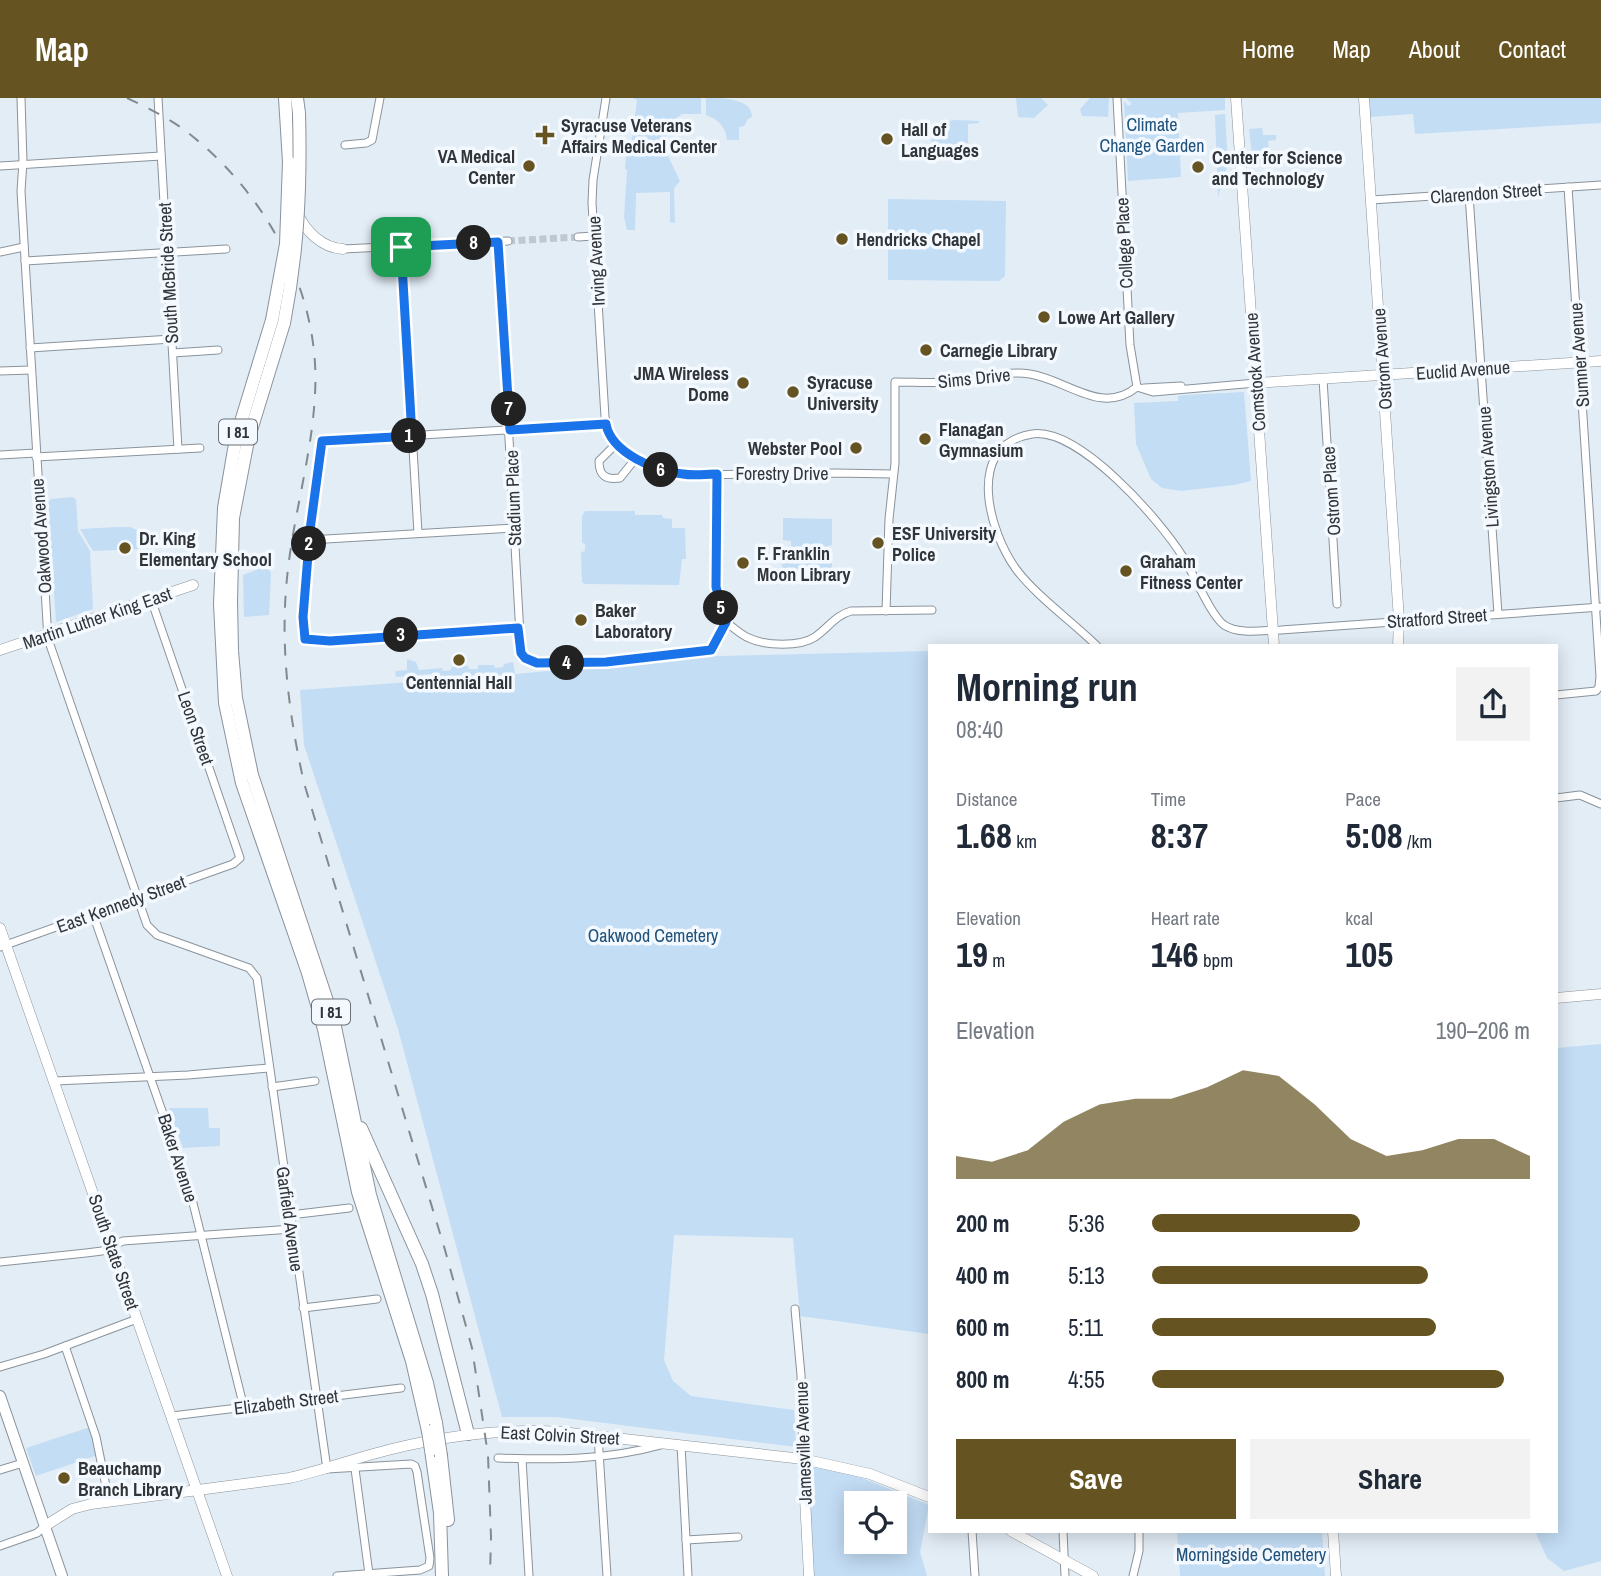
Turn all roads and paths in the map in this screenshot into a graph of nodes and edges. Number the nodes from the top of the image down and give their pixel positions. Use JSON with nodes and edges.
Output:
{"nodes":[{"id":1,"x":21,"y":98,"type":"edge"},
{"id":2,"x":158,"y":98,"type":"edge"},
{"id":3,"x":285,"y":98,"type":"edge"},
{"id":4,"x":296,"y":98,"type":"edge"},
{"id":5,"x":380,"y":98,"type":"edge"},
{"id":6,"x":606,"y":98,"type":"edge"},
{"id":7,"x":1117,"y":98,"type":"edge"},
{"id":8,"x":1236,"y":98,"type":"edge"},
{"id":9,"x":1364,"y":98,"type":"edge"},
{"id":10,"x":345,"y":145,"type":"dead end"},
{"id":11,"x":161,"y":156,"type":"junction"},
{"id":12,"x":22,"y":165,"type":"junction"},
{"id":13,"x":0,"y":166,"type":"edge"},
{"id":14,"x":1601,"y":185,"type":"edge"},
{"id":15,"x":1568,"y":187,"type":"junction"},
{"id":16,"x":1469,"y":195,"type":"junction"},
{"id":17,"x":1371,"y":200,"type":"junction"},
{"id":18,"x":594,"y":236,"type":"junction"},
{"id":19,"x":578,"y":237,"type":"tunnel mouth"},
{"id":20,"x":508,"y":241,"type":"tunnel mouth"},
{"id":21,"x":498,"y":242,"type":"junction"},
{"id":22,"x":24,"y":247,"type":"junction"},
{"id":23,"x":401,"y":247,"type":"junction"},
{"id":24,"x":226,"y":249,"type":"dead end"},
{"id":25,"x":343,"y":249,"type":"joint"},
{"id":26,"x":0,"y":251,"type":"edge"},
{"id":27,"x":167,"y":253,"type":"junction"},
{"id":28,"x":25,"y":261,"type":"junction"},
{"id":29,"x":278,"y":321,"type":"junction"},
{"id":30,"x":172,"y":339,"type":"junction"},
{"id":31,"x":30,"y":348,"type":"junction"},
{"id":32,"x":218,"y":350,"type":"dead end"},
{"id":33,"x":173,"y":353,"type":"junction"},
{"id":34,"x":1601,"y":361,"type":"edge"},
{"id":35,"x":1580,"y":362,"type":"junction"},
{"id":36,"x":1481,"y":368,"type":"junction"},
{"id":37,"x":31,"y":370,"type":"junction"},
{"id":38,"x":0,"y":371,"type":"edge"},
{"id":39,"x":1383,"y":375,"type":"junction"},
{"id":40,"x":1323,"y":379,"type":"junction"},
{"id":41,"x":1256,"y":383,"type":"junction"},
{"id":42,"x":1140,"y":387,"type":"junction"},
{"id":43,"x":606,"y":424,"type":"junction"},
{"id":44,"x":510,"y":430,"type":"junction"},
{"id":45,"x":412,"y":436,"type":"junction"},
{"id":46,"x":617,"y":443,"type":"junction"},
{"id":47,"x":200,"y":448,"type":"dead end"},
{"id":48,"x":178,"y":449,"type":"junction"},
{"id":49,"x":0,"y":455,"type":"edge"},
{"id":50,"x":36,"y":455,"type":"junction"},
{"id":51,"x":636,"y":458,"type":"junction"},
{"id":52,"x":717,"y":474,"type":"junction"},
{"id":53,"x":893,"y":474,"type":"junction"},
{"id":54,"x":515,"y":528,"type":"junction"},
{"id":55,"x":418,"y":533,"type":"junction"},
{"id":56,"x":309,"y":540,"type":"junction"},
{"id":57,"x":193,"y":585,"type":"dead end"},
{"id":58,"x":151,"y":599,"type":"junction"},
{"id":59,"x":225,"y":603,"type":"junction"},
{"id":60,"x":1338,"y":604,"type":"dead end"},
{"id":61,"x":1598,"y":607,"type":"edge"},
{"id":62,"x":932,"y":610,"type":"dead end"},
{"id":63,"x":886,"y":611,"type":"junction"},
{"id":64,"x":1498,"y":614,"type":"junction"},
{"id":65,"x":1399,"y":620,"type":"junction"},
{"id":66,"x":726,"y":622,"type":"junction"},
{"id":67,"x":518,"y":628,"type":"junction"},
{"id":68,"x":1273,"y":630,"type":"junction"},
{"id":69,"x":47,"y":634,"type":"junction"},
{"id":70,"x":1095,"y":644,"type":"edge"},
{"id":71,"x":1274,"y":644,"type":"edge"},
{"id":72,"x":1400,"y":644,"type":"edge"},
{"id":73,"x":0,"y":650,"type":"edge"},
{"id":74,"x":1558,"y":695,"type":"edge"},
{"id":75,"x":1558,"y":798,"type":"edge"},
{"id":76,"x":1601,"y":804,"type":"edge"},
{"id":77,"x":240,"y":858,"type":"joint"},
{"id":78,"x":138,"y":898,"type":"junction"},
{"id":79,"x":93,"y":914,"type":"junction"},
{"id":80,"x":0,"y":928,"type":"edge"},
{"id":81,"x":3,"y":946,"type":"edge"},
{"id":82,"x":252,"y":970,"type":"joint"},
{"id":83,"x":1601,"y":994,"type":"edge"},
{"id":84,"x":1558,"y":998,"type":"edge"},
{"id":85,"x":269,"y":1068,"type":"junction"},
{"id":86,"x":150,"y":1076,"type":"junction"},
{"id":87,"x":55,"y":1081,"type":"junction"},
{"id":88,"x":315,"y":1081,"type":"dead end"},
{"id":89,"x":272,"y":1087,"type":"junction"},
{"id":90,"x":353,"y":1113,"type":"junction"},
{"id":91,"x":349,"y":1208,"type":"dead end"},
{"id":92,"x":290,"y":1214,"type":"junction"},
{"id":93,"x":292,"y":1229,"type":"junction"},
{"id":94,"x":201,"y":1236,"type":"junction"},
{"id":95,"x":111,"y":1246,"type":"junction"},
{"id":96,"x":0,"y":1262,"type":"edge"},
{"id":97,"x":377,"y":1299,"type":"dead end"},
{"id":98,"x":303,"y":1308,"type":"junction"},
{"id":99,"x":795,"y":1309,"type":"dead end"},
{"id":100,"x":137,"y":1319,"type":"junction"},
{"id":101,"x":65,"y":1346,"type":"junction"},
{"id":102,"x":0,"y":1367,"type":"edge"},
{"id":103,"x":401,"y":1388,"type":"dead end"},
{"id":104,"x":0,"y":1396,"type":"edge"},
{"id":105,"x":316,"y":1399,"type":"junction"},
{"id":106,"x":244,"y":1408,"type":"junction"},
{"id":107,"x":172,"y":1416,"type":"junction"},
{"id":108,"x":432,"y":1427,"type":"junction"},
{"id":109,"x":468,"y":1434,"type":"junction"},
{"id":110,"x":598,"y":1436,"type":"junction"},
{"id":111,"x":666,"y":1443,"type":"junction"},
{"id":112,"x":681,"y":1445,"type":"junction"},
{"id":113,"x":436,"y":1453,"type":"junction"},
{"id":114,"x":372,"y":1454,"type":"junction"},
{"id":115,"x":599,"y":1457,"type":"junction"},
{"id":116,"x":498,"y":1458,"type":"dead end"},
{"id":117,"x":522,"y":1459,"type":"junction"},
{"id":118,"x":803,"y":1459,"type":"junction"},
{"id":119,"x":23,"y":1463,"type":"junction"},
{"id":120,"x":374,"y":1468,"type":"junction"},
{"id":121,"x":327,"y":1469,"type":"junction"},
{"id":122,"x":355,"y":1469,"type":"junction"},
{"id":123,"x":0,"y":1470,"type":"edge"},
{"id":124,"x":198,"y":1490,"type":"junction"},
{"id":125,"x":928,"y":1497,"type":"edge"},
{"id":126,"x":109,"y":1501,"type":"junction"},
{"id":127,"x":45,"y":1526,"type":"junction"},
{"id":128,"x":972,"y":1533,"type":"edge"},
{"id":129,"x":1014,"y":1533,"type":"edge"},
{"id":130,"x":1063,"y":1533,"type":"edge"},
{"id":131,"x":1139,"y":1533,"type":"edge"},
{"id":132,"x":1333,"y":1533,"type":"edge"},
{"id":133,"x":738,"y":1537,"type":"dead end"},
{"id":134,"x":686,"y":1540,"type":"junction"},
{"id":135,"x":0,"y":1546,"type":"edge"},
{"id":136,"x":1064,"y":1561,"type":"junction"},
{"id":137,"x":369,"y":1574,"type":"junction"},
{"id":138,"x":62,"y":1576,"type":"edge"},
{"id":139,"x":227,"y":1576,"type":"edge"},
{"id":140,"x":337,"y":1576,"type":"edge"},
{"id":141,"x":442,"y":1576,"type":"edge"},
{"id":142,"x":451,"y":1576,"type":"edge"},
{"id":143,"x":529,"y":1576,"type":"edge"},
{"id":144,"x":607,"y":1576,"type":"edge"},
{"id":145,"x":688,"y":1576,"type":"edge"},
{"id":146,"x":809,"y":1576,"type":"edge"},
{"id":147,"x":975,"y":1576,"type":"edge"},
{"id":148,"x":1065,"y":1576,"type":"edge"},
{"id":149,"x":1093,"y":1576,"type":"edge"},
{"id":150,"x":1133,"y":1576,"type":"edge"},
{"id":151,"x":1336,"y":1576,"type":"edge"}],
"edges":[{"from":1,"to":12,"type":"street","name":"Oakwood Avenue"},
{"from":2,"to":11,"type":"street","name":"South McBride Street"},
{"from":3,"to":29,"type":"highway","number":"I 81","bridge":true},
{"from":4,"to":25,"type":"street"},
{"from":4,"to":29,"type":"highway","number":"I 81","bridge":true},
{"from":5,"to":10,"type":"street"},
{"from":6,"to":18,"type":"street","name":"Irving Avenue"},
{"from":7,"to":42,"type":"street","name":"College Place"},
{"from":8,"to":41,"type":"street","name":"Comstock Avenue"},
{"from":9,"to":17,"type":"street","name":"Ostrom Avenue"},
{"from":11,"to":12,"type":"street"},
{"from":11,"to":27,"type":"street","name":"South McBride Street"},
{"from":12,"to":13,"type":"street"},
{"from":12,"to":22,"type":"street","name":"Oakwood Avenue"},
{"from":14,"to":15,"type":"street","name":"Clarendon Street"},
{"from":15,"to":16,"type":"street","name":"Clarendon Street"},
{"from":15,"to":35,"type":"street","name":"Sumner Avenue"},
{"from":16,"to":17,"type":"street","name":"Clarendon Street"},
{"from":16,"to":36,"type":"street","name":"Livingston Avenue"},
{"from":17,"to":39,"type":"street","name":"Ostrom Avenue"},
{"from":18,"to":19,"type":"street"},
{"from":18,"to":43,"type":"street","name":"Irving Avenue"},
{"from":20,"to":21,"type":"street"},
{"from":21,"to":23,"type":"street"},
{"from":21,"to":44,"type":"street","name":"Stadium Place"},
{"from":22,"to":26,"type":"street"},
{"from":22,"to":28,"type":"street","name":"Oakwood Avenue"},
{"from":23,"to":25,"type":"street"},
{"from":23,"to":45,"type":"street"},
{"from":24,"to":27,"type":"street"},
{"from":27,"to":28,"type":"street"},
{"from":27,"to":30,"type":"street","name":"South McBride Street"},
{"from":28,"to":31,"type":"street","name":"Oakwood Avenue"},
{"from":29,"to":59,"type":"highway","number":"I 81"},
{"from":30,"to":31,"type":"street"},
{"from":30,"to":33,"type":"street","name":"South McBride Street"},
{"from":31,"to":37,"type":"street","name":"Oakwood Avenue"},
{"from":32,"to":33,"type":"street"},
{"from":33,"to":48,"type":"street","name":"South McBride Street"},
{"from":34,"to":35,"type":"street","name":"Euclid Avenue"},
{"from":35,"to":36,"type":"street","name":"Euclid Avenue"},
{"from":35,"to":61,"type":"street","name":"Sumner Avenue"},
{"from":36,"to":39,"type":"street","name":"Euclid Avenue"},
{"from":36,"to":64,"type":"street","name":"Livingston Avenue"},
{"from":37,"to":38,"type":"street"},
{"from":37,"to":50,"type":"street","name":"Oakwood Avenue"},
{"from":39,"to":40,"type":"street","name":"Euclid Avenue"},
{"from":39,"to":65,"type":"street","name":"Ostrom Avenue"},
{"from":40,"to":41,"type":"street","name":"Euclid Avenue"},
{"from":40,"to":60,"type":"street","name":"Ostrom Place"},
{"from":41,"to":42,"type":"street","name":"Euclid Avenue"},
{"from":41,"to":68,"type":"street","name":"Comstock Avenue"},
{"from":42,"to":53,"type":"street","name":"Sims Drive"},
{"from":43,"to":44,"type":"street"},
{"from":43,"to":46,"type":"street","name":"Forestry Drive"},
{"from":44,"to":45,"type":"street"},
{"from":44,"to":54,"type":"street","name":"Stadium Place"},
{"from":45,"to":55,"type":"street"},
{"from":45,"to":56,"type":"street"},
{"from":46,"to":51,"type":"street","name":"Forestry Drive"},
{"from":46,"to":51,"type":"street"},
{"from":47,"to":48,"type":"street"},
{"from":48,"to":50,"type":"street"},
{"from":49,"to":50,"type":"street"},
{"from":50,"to":69,"type":"street","name":"Oakwood Avenue"},
{"from":51,"to":52,"type":"street","name":"Forestry Drive"},
{"from":52,"to":53,"type":"street","name":"Forestry Drive"},
{"from":52,"to":66,"type":"street"},
{"from":53,"to":63,"type":"street"},
{"from":54,"to":55,"type":"street"},
{"from":54,"to":67,"type":"street","name":"Stadium Place"},
{"from":55,"to":56,"type":"street"},
{"from":56,"to":67,"type":"street"},
{"from":57,"to":58,"type":"street","name":"Martin Luther King East"},
{"from":58,"to":69,"type":"street","name":"Martin Luther King East"},
{"from":58,"to":77,"type":"street","name":"Leon Street"},
{"from":59,"to":90,"type":"highway","number":"I 81"},
{"from":59,"to":108,"type":"highway","number":"I 81"},
{"from":61,"to":64,"type":"street","name":"Stratford Street"},
{"from":61,"to":74,"type":"street","name":"Sumner Avenue"},
{"from":62,"to":63,"type":"street"},
{"from":63,"to":66,"type":"street"},
{"from":64,"to":65,"type":"street","name":"Stratford Street"},
{"from":65,"to":68,"type":"street","name":"Stratford Street"},
{"from":65,"to":72,"type":"street","name":"Ostrom Avenue"},
{"from":66,"to":67,"type":"street","name":"Stadium Place"},
{"from":68,"to":70,"type":"street","name":"Stratford Street"},
{"from":68,"to":71,"type":"street","name":"Comstock Avenue"},
{"from":69,"to":73,"type":"street","name":"Martin Luther King East"},
{"from":69,"to":78,"type":"street","name":"Oakwood Avenue"},
{"from":75,"to":76,"type":"street"},
{"from":77,"to":78,"type":"street","name":"East Kennedy Street"},
{"from":78,"to":79,"type":"street","name":"East Kennedy Street"},
{"from":78,"to":82,"type":"street","name":"Oakwood Avenue"},
{"from":79,"to":81,"type":"street","name":"East Kennedy Street"},
{"from":79,"to":86,"type":"street","name":"Baker Avenue"},
{"from":80,"to":81,"type":"street","name":"South State Street"},
{"from":81,"to":87,"type":"street","name":"South State Street"},
{"from":82,"to":85,"type":"street","name":"Garfield Avenue"},
{"from":83,"to":84,"type":"street"},
{"from":85,"to":86,"type":"street"},
{"from":85,"to":89,"type":"street","name":"Garfield Avenue"},
{"from":86,"to":87,"type":"street"},
{"from":86,"to":94,"type":"street","name":"Baker Avenue"},
{"from":87,"to":95,"type":"street","name":"South State Street"},
{"from":88,"to":89,"type":"street"},
{"from":89,"to":92,"type":"street","name":"Garfield Avenue"},
{"from":90,"to":108,"type":"highway","number":"I 81"},
{"from":90,"to":109,"type":"highway"},
{"from":91,"to":92,"type":"street"},
{"from":92,"to":93,"type":"street","name":"Garfield Avenue"},
{"from":93,"to":94,"type":"street"},
{"from":93,"to":98,"type":"street","name":"Garfield Avenue"},
{"from":94,"to":95,"type":"street"},
{"from":94,"to":106,"type":"street","name":"Baker Avenue"},
{"from":95,"to":96,"type":"street"},
{"from":95,"to":100,"type":"street","name":"South State Street"},
{"from":97,"to":98,"type":"street"},
{"from":98,"to":105,"type":"street","name":"Garfield Avenue"},
{"from":99,"to":118,"type":"street","name":"Jamesville Avenue"},
{"from":100,"to":101,"type":"street"},
{"from":100,"to":107,"type":"street","name":"South State Street"},
{"from":101,"to":102,"type":"street"},
{"from":101,"to":126,"type":"street"},
{"from":103,"to":105,"type":"street","name":"Elizabeth Street"},
{"from":104,"to":119,"type":"main road"},
{"from":105,"to":106,"type":"street","name":"Elizabeth Street"},
{"from":105,"to":121,"type":"street","name":"Garfield Avenue"},
{"from":106,"to":107,"type":"street","name":"Elizabeth Street"},
{"from":107,"to":124,"type":"street","name":"South State Street"},
{"from":108,"to":113,"type":"highway","number":"I 81","bridge":true},
{"from":109,"to":110,"type":"street","name":"East Colvin Street"},
{"from":109,"to":114,"type":"street","name":"East Colvin Street"},
{"from":110,"to":111,"type":"street","name":"East Colvin Street"},
{"from":110,"to":115,"type":"street"},
{"from":111,"to":112,"type":"street","name":"East Colvin Street"},
{"from":111,"to":115,"type":"street","name":"East Colvin Street"},
{"from":112,"to":118,"type":"street","name":"East Colvin Street"},
{"from":112,"to":134,"type":"street"},
{"from":113,"to":141,"type":"highway","number":"I 81"},
{"from":113,"to":142,"type":"highway","number":"I 81"},
{"from":114,"to":120,"type":"street"},
{"from":114,"to":121,"type":"street","name":"East Colvin Street"},
{"from":115,"to":117,"type":"street","name":"East Colvin Street"},
{"from":115,"to":144,"type":"street"},
{"from":116,"to":117,"type":"street","name":"East Colvin Street"},
{"from":117,"to":143,"type":"street"},
{"from":118,"to":125,"type":"street","name":"East Colvin Street"},
{"from":118,"to":146,"type":"street","name":"Jamesville Avenue"},
{"from":119,"to":123,"type":"street"},
{"from":119,"to":127,"type":"main road"},
{"from":120,"to":122,"type":"street","name":"East Colvin Street"},
{"from":120,"to":137,"type":"street","name":"East Colvin Street"},
{"from":121,"to":122,"type":"street","name":"East Colvin Street"},
{"from":121,"to":124,"type":"street","name":"East Colvin Street"},
{"from":122,"to":137,"type":"street"},
{"from":124,"to":126,"type":"street","name":"East Colvin Street"},
{"from":124,"to":139,"type":"street","name":"South State Street"},
{"from":126,"to":127,"type":"street","name":"East Colvin Street"},
{"from":127,"to":135,"type":"street"},
{"from":127,"to":138,"type":"main road"},
{"from":128,"to":147,"type":"street"},
{"from":129,"to":136,"type":"street"},
{"from":130,"to":136,"type":"street"},
{"from":131,"to":150,"type":"street"},
{"from":132,"to":151,"type":"street"},
{"from":133,"to":134,"type":"street"},
{"from":134,"to":145,"type":"street"},
{"from":136,"to":148,"type":"street"},
{"from":136,"to":149,"type":"street"},
{"from":137,"to":140,"type":"street"}]}
